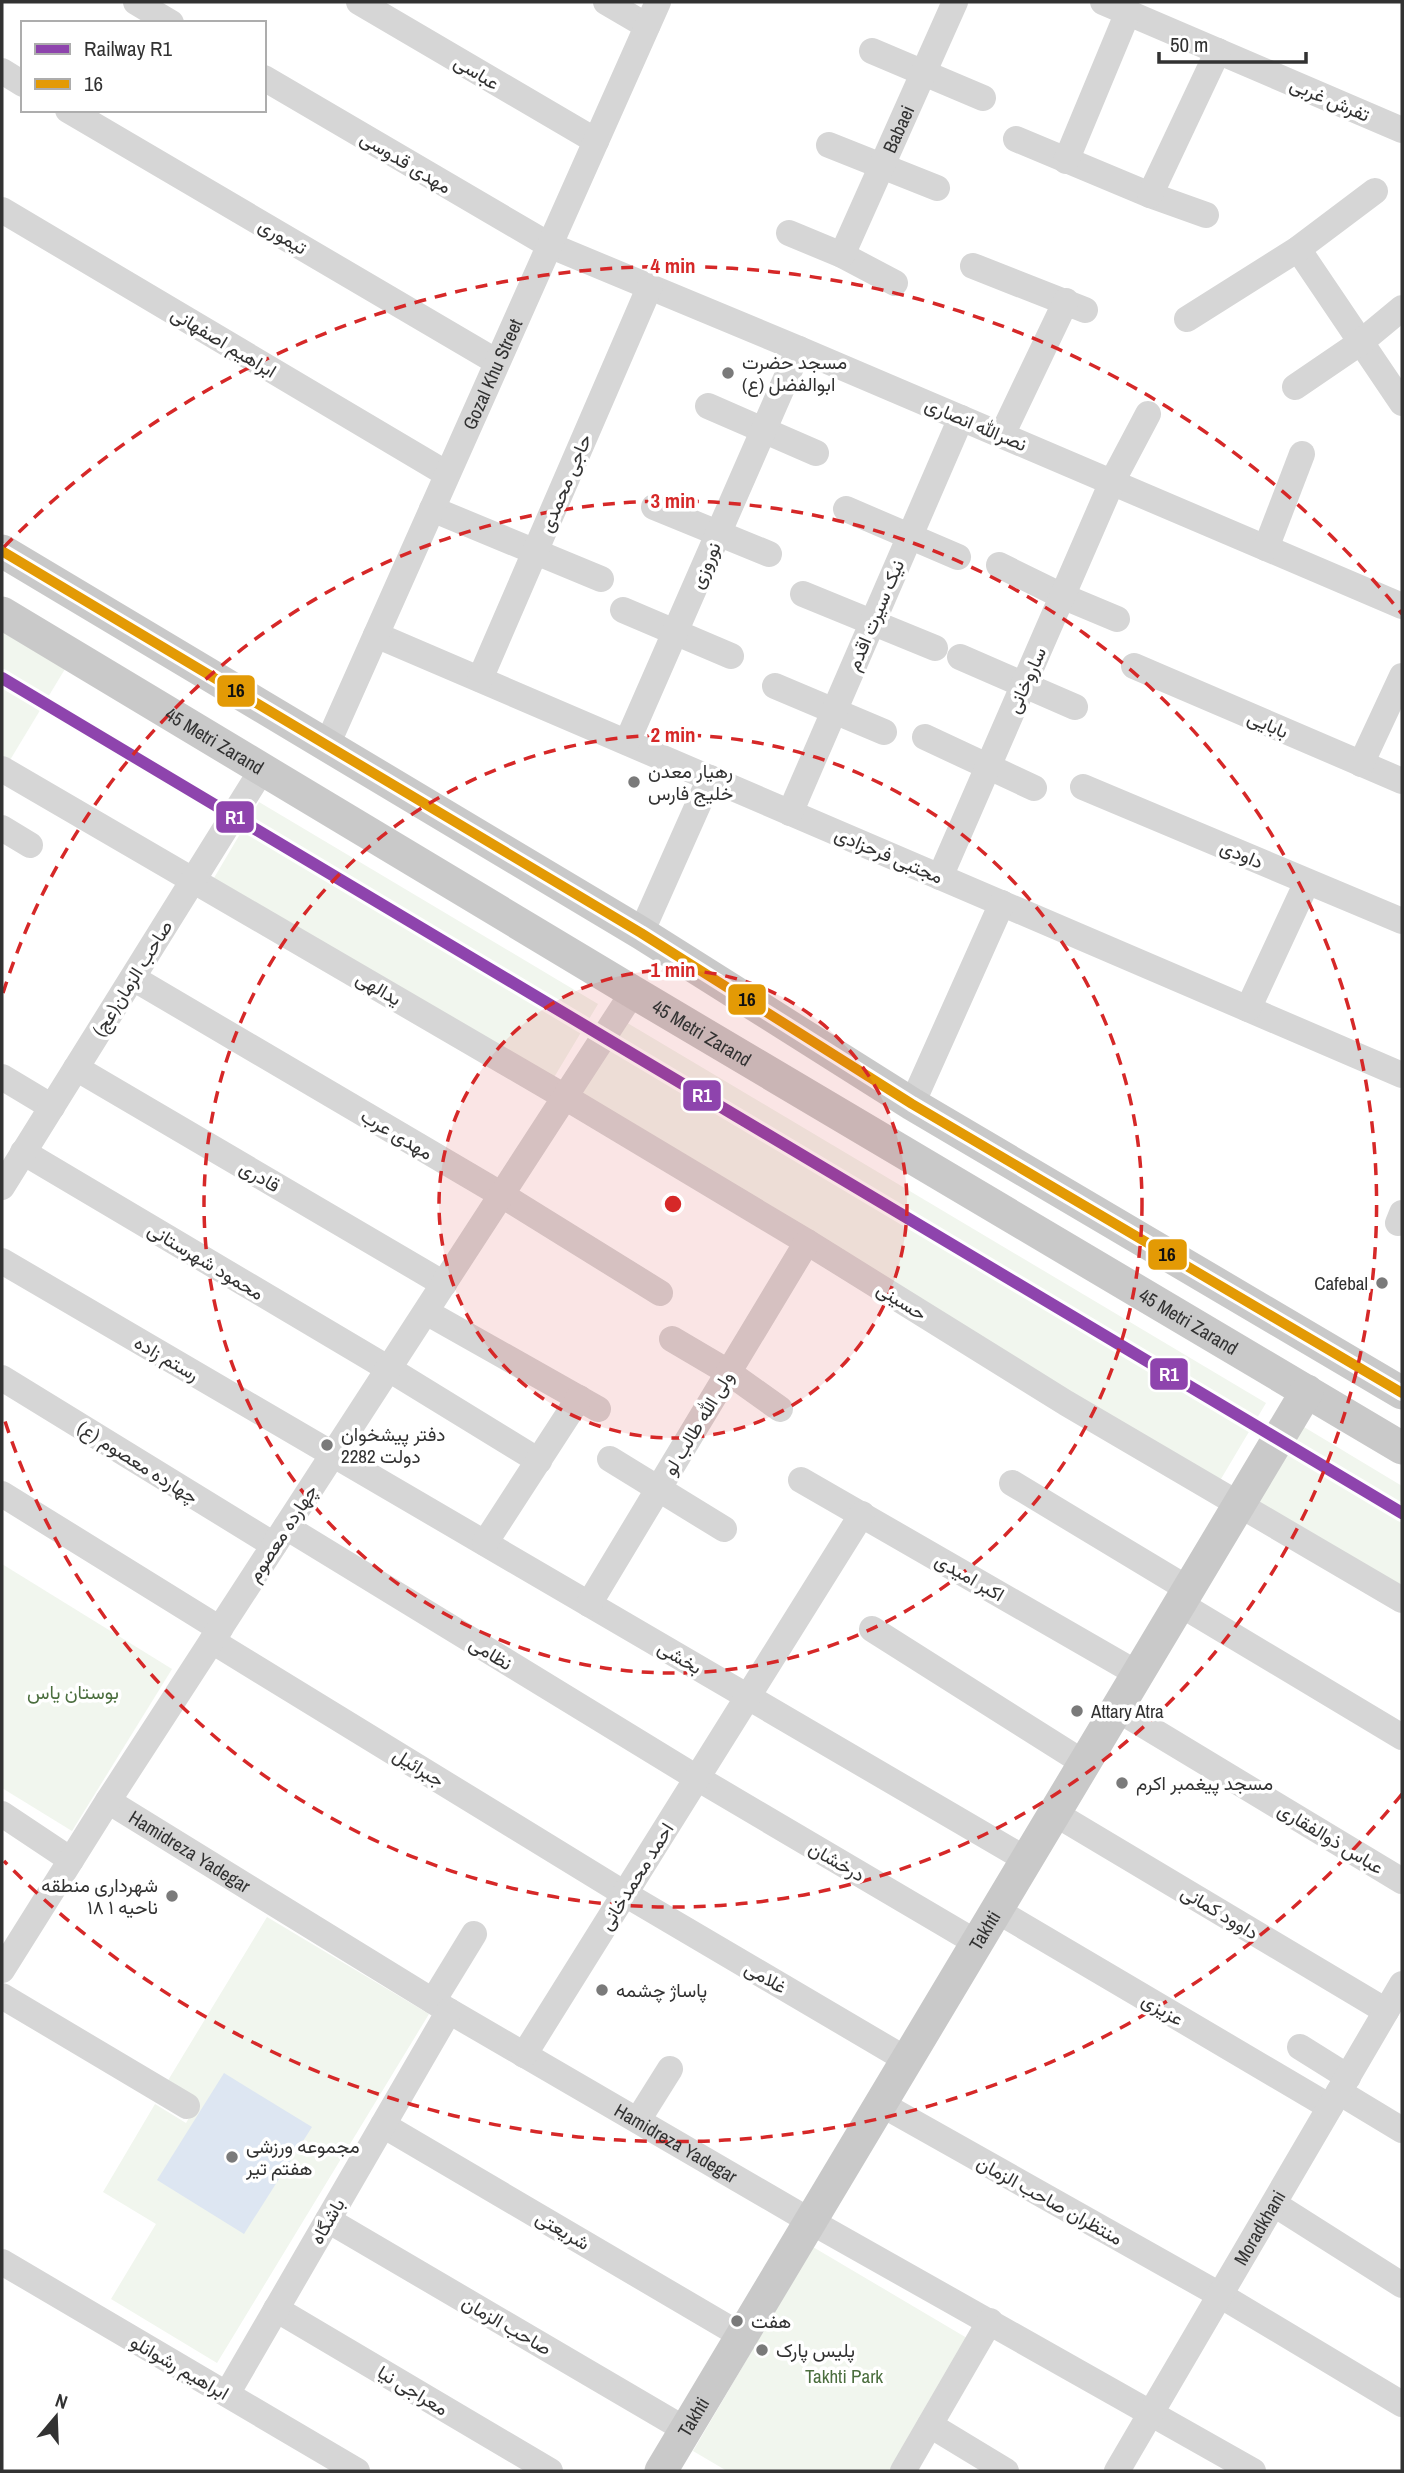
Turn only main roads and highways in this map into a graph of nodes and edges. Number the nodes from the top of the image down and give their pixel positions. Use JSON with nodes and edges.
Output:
{"nodes":[{"id":1,"x":2,"y":551,"type":"edge"},
{"id":2,"x":2,"y":612,"type":"edge"},
{"id":3,"x":1307,"y":1391,"type":"junction"},
{"id":4,"x":1402,"y":1393,"type":"edge"},
{"id":5,"x":1402,"y":1448,"type":"edge"},
{"id":6,"x":662,"y":2471,"type":"edge"}],
"edges":[{"from":1,"to":4,"type":"main road"},
{"from":2,"to":3,"type":"main road","name":"45 Metri Zarand"},
{"from":3,"to":5,"type":"main road","name":"45 Metri Zarand"},
{"from":3,"to":6,"type":"main road","name":"Takhti"}]}
